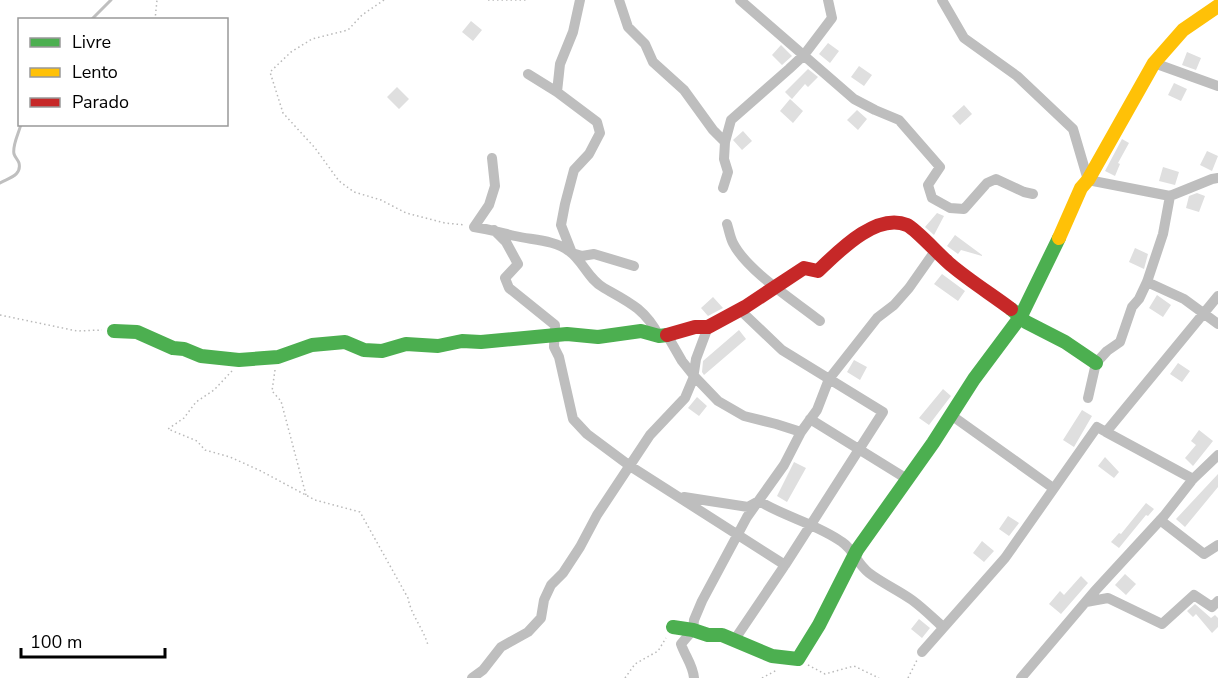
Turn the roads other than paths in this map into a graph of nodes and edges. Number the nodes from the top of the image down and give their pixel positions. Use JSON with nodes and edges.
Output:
{"nodes":[{"id":1,"x":580,"y":0,"type":"edge"},
{"id":2,"x":612,"y":0,"type":"edge"},
{"id":3,"x":740,"y":0,"type":"edge"},
{"id":4,"x":828,"y":0,"type":"edge"},
{"id":5,"x":942,"y":0,"type":"edge"},
{"id":6,"x":620,"y":4,"type":"edge"},
{"id":7,"x":1218,"y":6,"type":"edge"},
{"id":8,"x":804,"y":55,"type":"junction"},
{"id":9,"x":1154,"y":63,"type":"junction"},
{"id":10,"x":528,"y":74,"type":"dead end"},
{"id":11,"x":1218,"y":86,"type":"edge"},
{"id":12,"x":557,"y":92,"type":"junction"},
{"id":13,"x":725,"y":142,"type":"junction"},
{"id":14,"x":492,"y":158,"type":"dead end"},
{"id":15,"x":1218,"y":178,"type":"edge"},
{"id":16,"x":1088,"y":180,"type":"junction"},
{"id":17,"x":723,"y":189,"type":"dead end"},
{"id":18,"x":1033,"y":194,"type":"dead end"},
{"id":19,"x":1170,"y":196,"type":"junction"},
{"id":20,"x":727,"y":224,"type":"dead end"},
{"id":21,"x":494,"y":230,"type":"junction"},
{"id":22,"x":935,"y":251,"type":"junction"},
{"id":23,"x":572,"y":253,"type":"junction"},
{"id":24,"x":634,"y":266,"type":"dead end"},
{"id":25,"x":1147,"y":282,"type":"junction"},
{"id":26,"x":773,"y":288,"type":"junction"},
{"id":27,"x":1218,"y":296,"type":"edge"},
{"id":28,"x":740,"y":310,"type":"junction"},
{"id":29,"x":1205,"y":314,"type":"junction"},
{"id":30,"x":1021,"y":316,"type":"junction"},
{"id":31,"x":820,"y":321,"type":"dead end"},
{"id":32,"x":1218,"y":324,"type":"edge"},
{"id":33,"x":708,"y":327,"type":"junction"},
{"id":34,"x":114,"y":331,"type":"road end"},
{"id":35,"x":555,"y":335,"type":"junction"},
{"id":36,"x":663,"y":335,"type":"junction"},
{"id":37,"x":1096,"y":363,"type":"junction"},
{"id":38,"x":694,"y":376,"type":"junction"},
{"id":39,"x":829,"y":379,"type":"junction"},
{"id":40,"x":1088,"y":398,"type":"dead end"},
{"id":41,"x":951,"y":415,"type":"junction"},
{"id":42,"x":810,"y":419,"type":"junction"},
{"id":43,"x":801,"y":432,"type":"junction"},
{"id":44,"x":1106,"y":432,"type":"junction"},
{"id":45,"x":859,"y":448,"type":"junction"},
{"id":46,"x":1218,"y":455,"type":"edge"},
{"id":47,"x":630,"y":466,"type":"junction"},
{"id":48,"x":907,"y":479,"type":"junction"},
{"id":49,"x":1193,"y":479,"type":"junction"},
{"id":50,"x":1053,"y":488,"type":"junction"},
{"id":51,"x":681,"y":497,"type":"junction"},
{"id":52,"x":759,"y":501,"type":"junction"},
{"id":53,"x":1160,"y":520,"type":"junction"},
{"id":54,"x":810,"y":526,"type":"junction"},
{"id":55,"x":739,"y":534,"type":"junction"},
{"id":56,"x":1218,"y":545,"type":"edge"},
{"id":57,"x":854,"y":556,"type":"junction"},
{"id":58,"x":785,"y":565,"type":"junction"},
{"id":59,"x":1218,"y":601,"type":"edge"},
{"id":60,"x":1086,"y":602,"type":"junction"},
{"id":61,"x":673,"y":627,"type":"road end"},
{"id":62,"x":943,"y":627,"type":"junction"},
{"id":63,"x":693,"y":630,"type":"junction"},
{"id":64,"x":735,"y":639,"type":"junction"},
{"id":65,"x":922,"y":652,"type":"road end"},
{"id":66,"x":472,"y":678,"type":"edge"},
{"id":67,"x":694,"y":678,"type":"edge"},
{"id":68,"x":1021,"y":678,"type":"edge"}],
"edges":[{"from":1,"to":12,"type":"street"},
{"from":2,"to":6,"type":"street"},
{"from":3,"to":8,"type":"street"},
{"from":4,"to":8,"type":"street"},
{"from":5,"to":16,"type":"street"},
{"from":6,"to":13,"type":"street"},
{"from":7,"to":9,"type":"street"},
{"from":8,"to":13,"type":"street"},
{"from":8,"to":18,"type":"street"},
{"from":9,"to":11,"type":"street"},
{"from":9,"to":16,"type":"street"},
{"from":10,"to":12,"type":"street"},
{"from":12,"to":23,"type":"street"},
{"from":13,"to":17,"type":"street"},
{"from":14,"to":21,"type":"street"},
{"from":15,"to":19,"type":"street"},
{"from":16,"to":19,"type":"street"},
{"from":16,"to":30,"type":"street"},
{"from":19,"to":25,"type":"street"},
{"from":20,"to":26,"type":"street"},
{"from":21,"to":23,"type":"street"},
{"from":21,"to":35,"type":"street"},
{"from":22,"to":26,"type":"street"},
{"from":22,"to":30,"type":"street"},
{"from":22,"to":39,"type":"street"},
{"from":23,"to":24,"type":"street"},
{"from":23,"to":36,"type":"street"},
{"from":25,"to":29,"type":"street"},
{"from":25,"to":37,"type":"street"},
{"from":26,"to":28,"type":"street"},
{"from":26,"to":31,"type":"street"},
{"from":27,"to":29,"type":"street"},
{"from":28,"to":33,"type":"street"},
{"from":28,"to":39,"type":"street"},
{"from":29,"to":32,"type":"street"},
{"from":29,"to":44,"type":"street"},
{"from":30,"to":37,"type":"street"},
{"from":30,"to":41,"type":"street"},
{"from":33,"to":36,"type":"street"},
{"from":33,"to":38,"type":"street"},
{"from":34,"to":35,"type":"street"},
{"from":35,"to":36,"type":"street"},
{"from":35,"to":47,"type":"street"},
{"from":36,"to":38,"type":"street"},
{"from":37,"to":40,"type":"street"},
{"from":38,"to":43,"type":"street"},
{"from":38,"to":47,"type":"street"},
{"from":39,"to":42,"type":"street"},
{"from":39,"to":45,"type":"street"},
{"from":41,"to":48,"type":"street"},
{"from":41,"to":50,"type":"street"},
{"from":42,"to":43,"type":"street"},
{"from":42,"to":45,"type":"street"},
{"from":43,"to":52,"type":"street"},
{"from":44,"to":49,"type":"street"},
{"from":44,"to":50,"type":"street"},
{"from":45,"to":48,"type":"street"},
{"from":45,"to":54,"type":"street"},
{"from":46,"to":49,"type":"street"},
{"from":47,"to":51,"type":"street"},
{"from":47,"to":66,"type":"street"},
{"from":48,"to":57,"type":"street"},
{"from":49,"to":53,"type":"street"},
{"from":50,"to":62,"type":"street"},
{"from":51,"to":52,"type":"street"},
{"from":51,"to":55,"type":"street"},
{"from":52,"to":54,"type":"street"},
{"from":52,"to":55,"type":"street"},
{"from":53,"to":56,"type":"street"},
{"from":53,"to":60,"type":"street"},
{"from":54,"to":57,"type":"street"},
{"from":54,"to":58,"type":"street"},
{"from":55,"to":58,"type":"street"},
{"from":55,"to":63,"type":"street"},
{"from":57,"to":62,"type":"street"},
{"from":57,"to":64,"type":"street"},
{"from":58,"to":64,"type":"street"},
{"from":59,"to":60,"type":"street"},
{"from":60,"to":68,"type":"street"},
{"from":61,"to":63,"type":"street"},
{"from":62,"to":65,"type":"street"},
{"from":63,"to":64,"type":"street"},
{"from":63,"to":67,"type":"street"}]}
